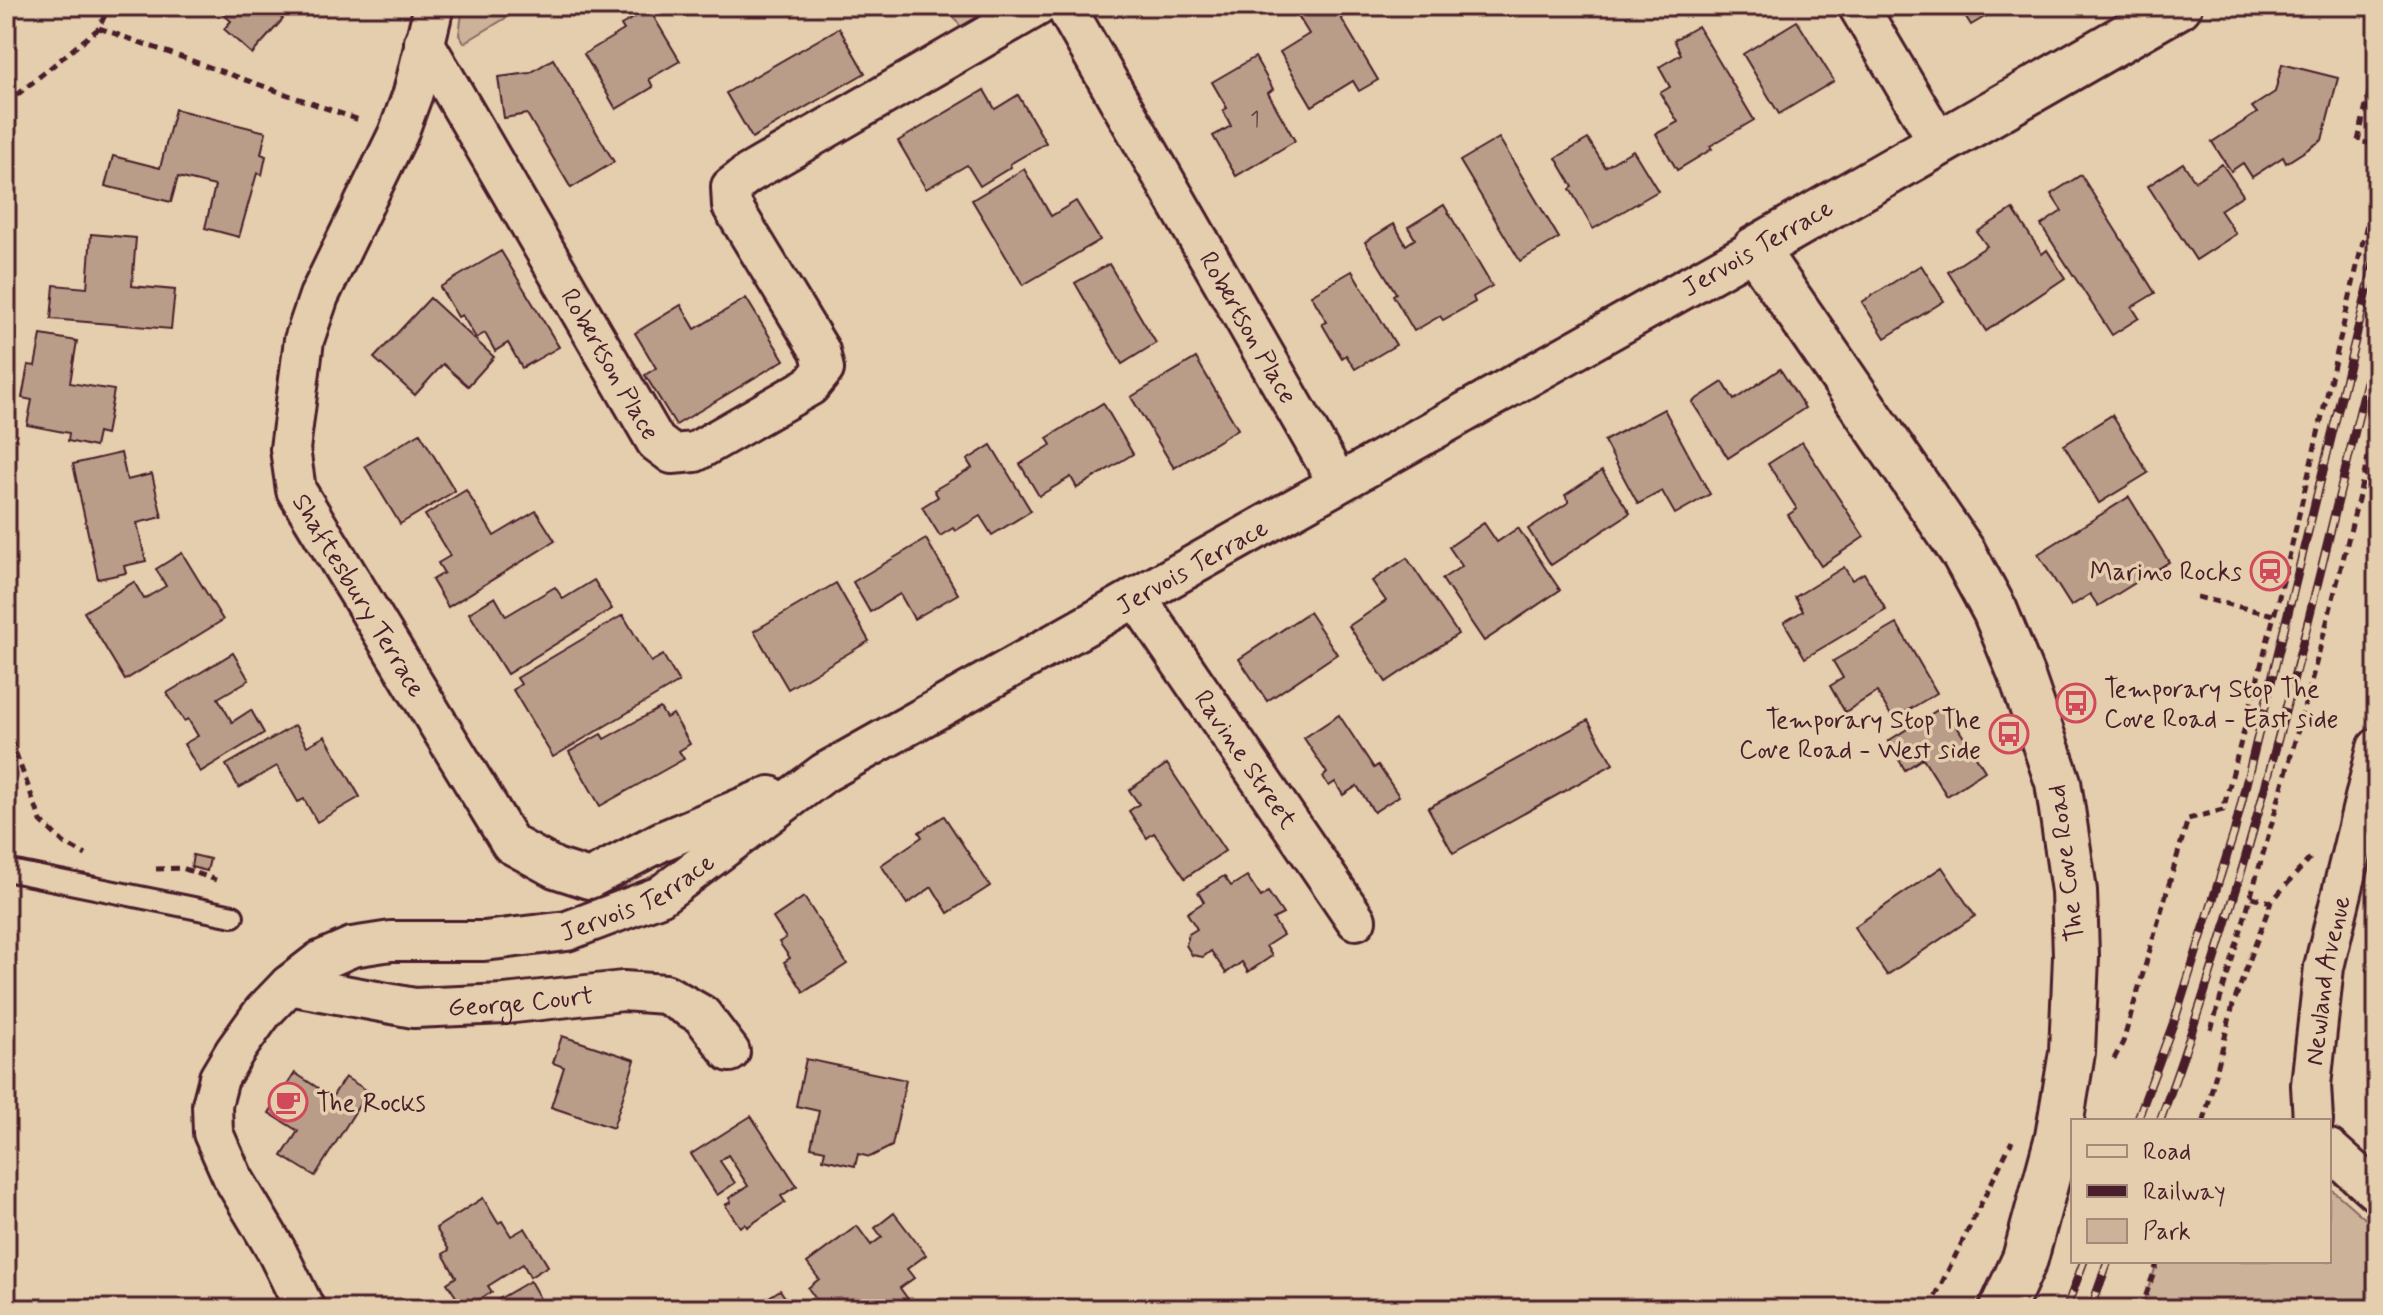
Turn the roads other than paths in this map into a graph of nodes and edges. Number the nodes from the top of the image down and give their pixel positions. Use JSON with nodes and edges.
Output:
{"nodes":[{"id":1,"x":434,"y":6,"type":"edge"},
{"id":2,"x":1038,"y":6,"type":"edge"},
{"id":3,"x":1065,"y":6,"type":"edge"},
{"id":4,"x":1858,"y":6,"type":"edge"},
{"id":5,"x":2179,"y":6,"type":"edge"},
{"id":6,"x":424,"y":42,"type":"junction"},
{"id":7,"x":1939,"y":143,"type":"junction"},
{"id":8,"x":1755,"y":249,"type":"junction"},
{"id":9,"x":1338,"y":483,"type":"junction"},
{"id":10,"x":1136,"y":597,"type":"junction"},
{"id":11,"x":2377,"y":748,"type":"edge"},
{"id":12,"x":824,"y":773,"type":"junction"},
{"id":13,"x":6,"y":870,"type":"edge"},
{"id":14,"x":233,"y":916,"type":"dead end"},
{"id":15,"x":1356,"y":920,"type":"dead end"},
{"id":16,"x":289,"y":985,"type":"junction"},
{"id":17,"x":730,"y":1052,"type":"dead end"},
{"id":18,"x":2313,"y":1119,"type":"edge"},
{"id":19,"x":2331,"y":1151,"type":"edge"},
{"id":20,"x":2377,"y":1192,"type":"edge"},
{"id":21,"x":305,"y":1309,"type":"edge"},
{"id":22,"x":2002,"y":1309,"type":"edge"}],
"edges":[{"from":1,"to":6,"type":"street","name":"Shaftesbury Terrace"},
{"from":2,"to":6,"type":"street","name":"Robertson Place"},
{"from":3,"to":9,"type":"street","name":"Robertson Place"},
{"from":4,"to":7,"type":"street"},
{"from":5,"to":7,"type":"street","name":"Jervois Terrace"},
{"from":6,"to":12,"type":"street","name":"Shaftesbury Terrace"},
{"from":7,"to":8,"type":"street","name":"Jervois Terrace"},
{"from":8,"to":9,"type":"street","name":"Jervois Terrace"},
{"from":8,"to":22,"type":"street","name":"The Cove Road"},
{"from":9,"to":10,"type":"street","name":"Jervois Terrace"},
{"from":10,"to":12,"type":"street","name":"Jervois Terrace"},
{"from":10,"to":15,"type":"street","name":"Ravine Street"},
{"from":11,"to":18,"type":"street","name":"Newland Avenue"},
{"from":12,"to":16,"type":"street","name":"Jervois Terrace"},
{"from":13,"to":14,"type":"lane"},
{"from":16,"to":17,"type":"street","name":"George Court"},
{"from":16,"to":21,"type":"street","name":"Jervois Terrace"},
{"from":19,"to":20,"type":"street"}]}
